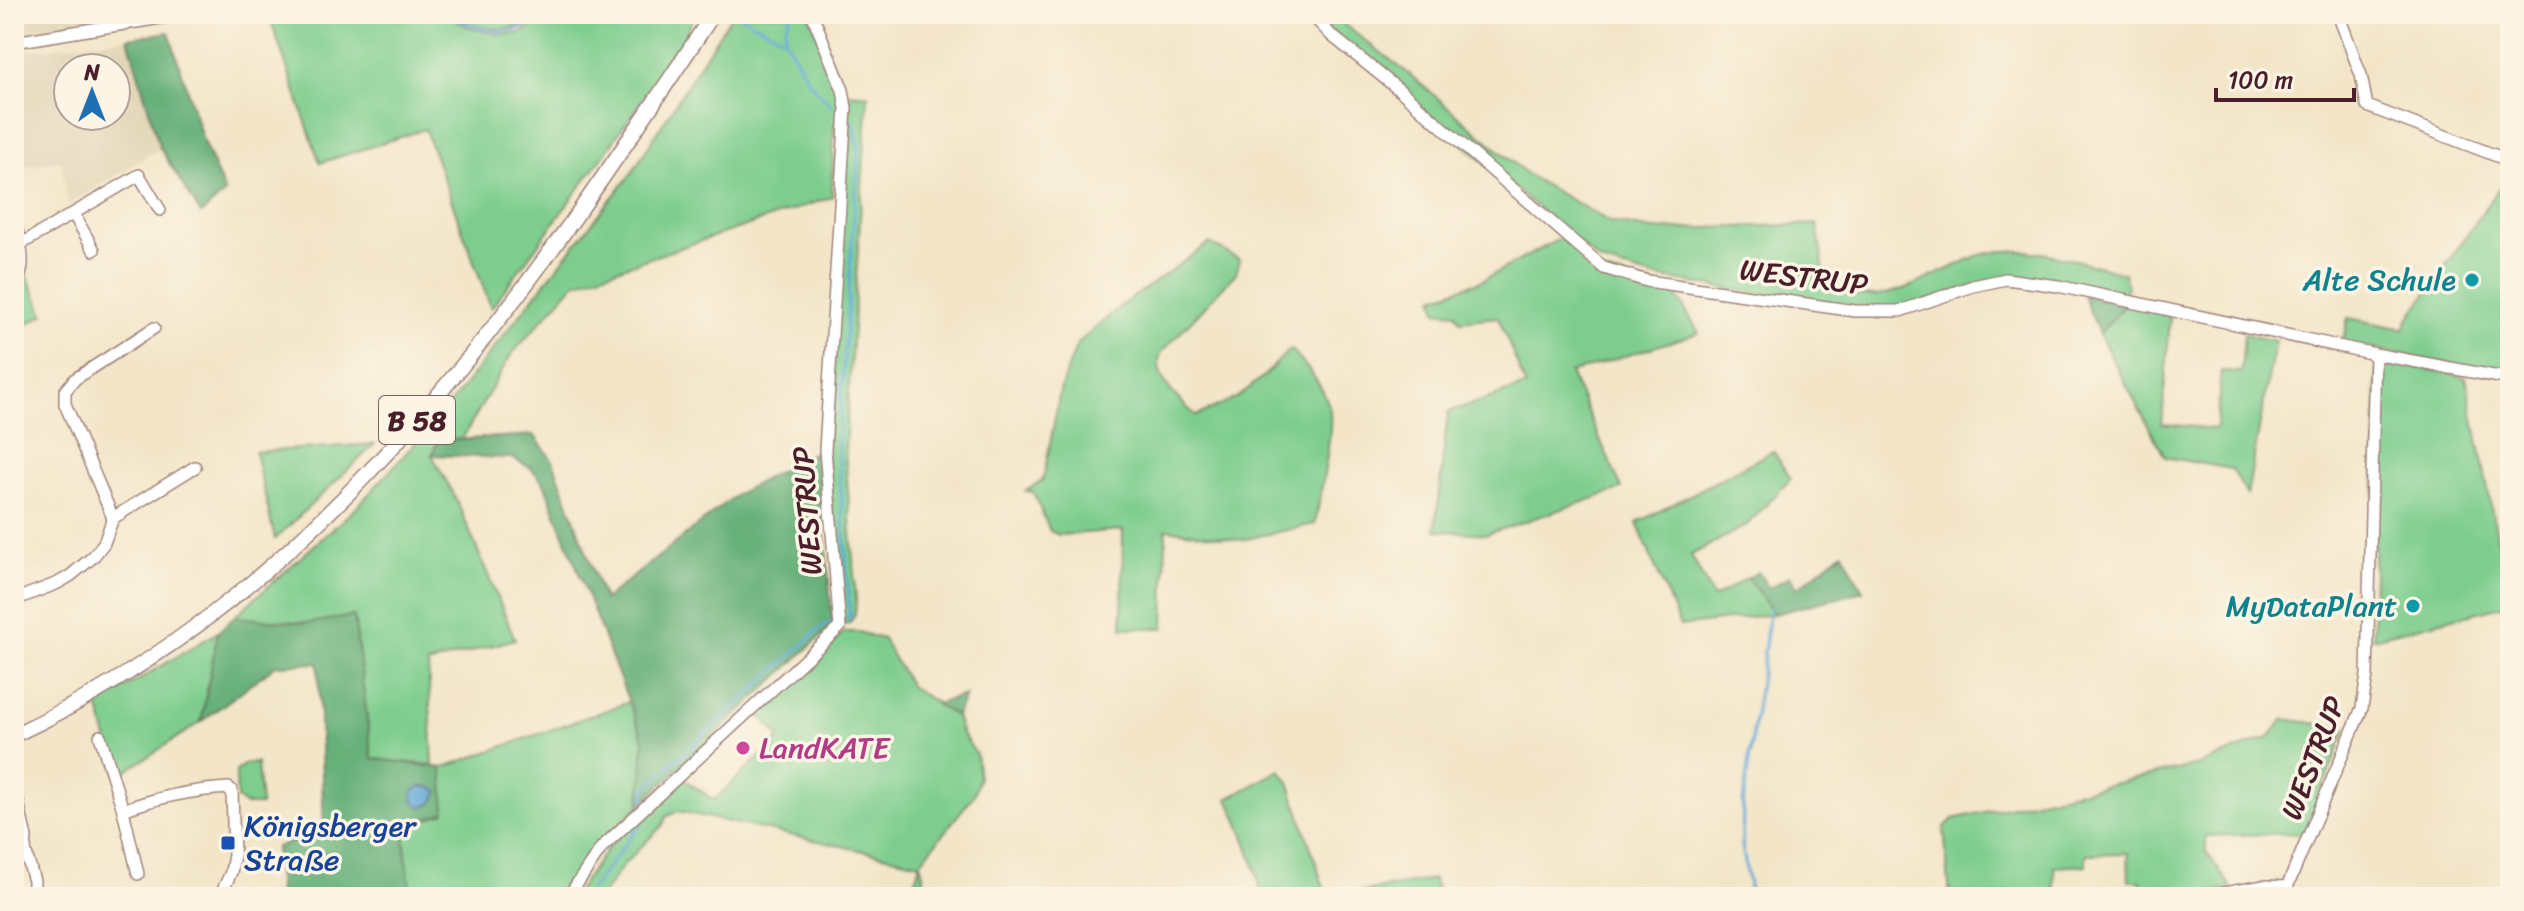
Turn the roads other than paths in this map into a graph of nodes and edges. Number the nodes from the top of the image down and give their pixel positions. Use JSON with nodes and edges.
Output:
{"nodes":[{"id":1,"x":185,"y":14,"type":"edge"},
{"id":2,"x":713,"y":14,"type":"edge"},
{"id":3,"x":812,"y":14,"type":"edge"},
{"id":4,"x":1311,"y":14,"type":"edge"},
{"id":5,"x":2338,"y":14,"type":"edge"},
{"id":6,"x":14,"y":42,"type":"edge"},
{"id":7,"x":2510,"y":161,"type":"edge"},
{"id":8,"x":160,"y":210,"type":"dead end"},
{"id":9,"x":74,"y":215,"type":"junction"},
{"id":10,"x":14,"y":217,"type":"edge"},
{"id":11,"x":21,"y":244,"type":"junction"},
{"id":12,"x":94,"y":250,"type":"dead end"},
{"id":13,"x":14,"y":278,"type":"edge"},
{"id":14,"x":154,"y":328,"type":"dead end"},
{"id":15,"x":2375,"y":354,"type":"junction"},
{"id":16,"x":2510,"y":379,"type":"edge"},
{"id":17,"x":195,"y":467,"type":"dead end"},
{"id":18,"x":113,"y":518,"type":"junction"},
{"id":19,"x":14,"y":600,"type":"edge"},
{"id":20,"x":14,"y":735,"type":"edge"},
{"id":21,"x":100,"y":736,"type":"dead end"},
{"id":22,"x":14,"y":784,"type":"edge"},
{"id":23,"x":123,"y":810,"type":"junction"},
{"id":24,"x":14,"y":833,"type":"edge"},
{"id":25,"x":25,"y":850,"type":"junction"},
{"id":26,"x":138,"y":874,"type":"dead end"},
{"id":27,"x":2285,"y":892,"type":"edge"},
{"id":28,"x":34,"y":897,"type":"edge"},
{"id":29,"x":220,"y":897,"type":"edge"},
{"id":30,"x":568,"y":897,"type":"edge"},
{"id":31,"x":2201,"y":897,"type":"edge"}],
"edges":[{"from":1,"to":6,"type":"street"},
{"from":2,"to":20,"type":"main road","number":"B 58"},
{"from":3,"to":30,"type":"street","name":"WESTRUP"},
{"from":4,"to":15,"type":"street","name":"WESTRUP"},
{"from":5,"to":7,"type":"street"},
{"from":8,"to":9,"type":"street"},
{"from":9,"to":11,"type":"street"},
{"from":9,"to":12,"type":"street"},
{"from":10,"to":11,"type":"street"},
{"from":11,"to":13,"type":"street"},
{"from":14,"to":18,"type":"street"},
{"from":15,"to":16,"type":"street","name":"WESTRUP"},
{"from":15,"to":27,"type":"street","name":"WESTRUP"},
{"from":17,"to":18,"type":"street"},
{"from":18,"to":19,"type":"street"},
{"from":21,"to":23,"type":"street"},
{"from":22,"to":25,"type":"street"},
{"from":23,"to":26,"type":"street"},
{"from":23,"to":29,"type":"street"},
{"from":24,"to":25,"type":"street"},
{"from":25,"to":28,"type":"street"},
{"from":27,"to":31,"type":"street","name":"WESTRUP"}]}
